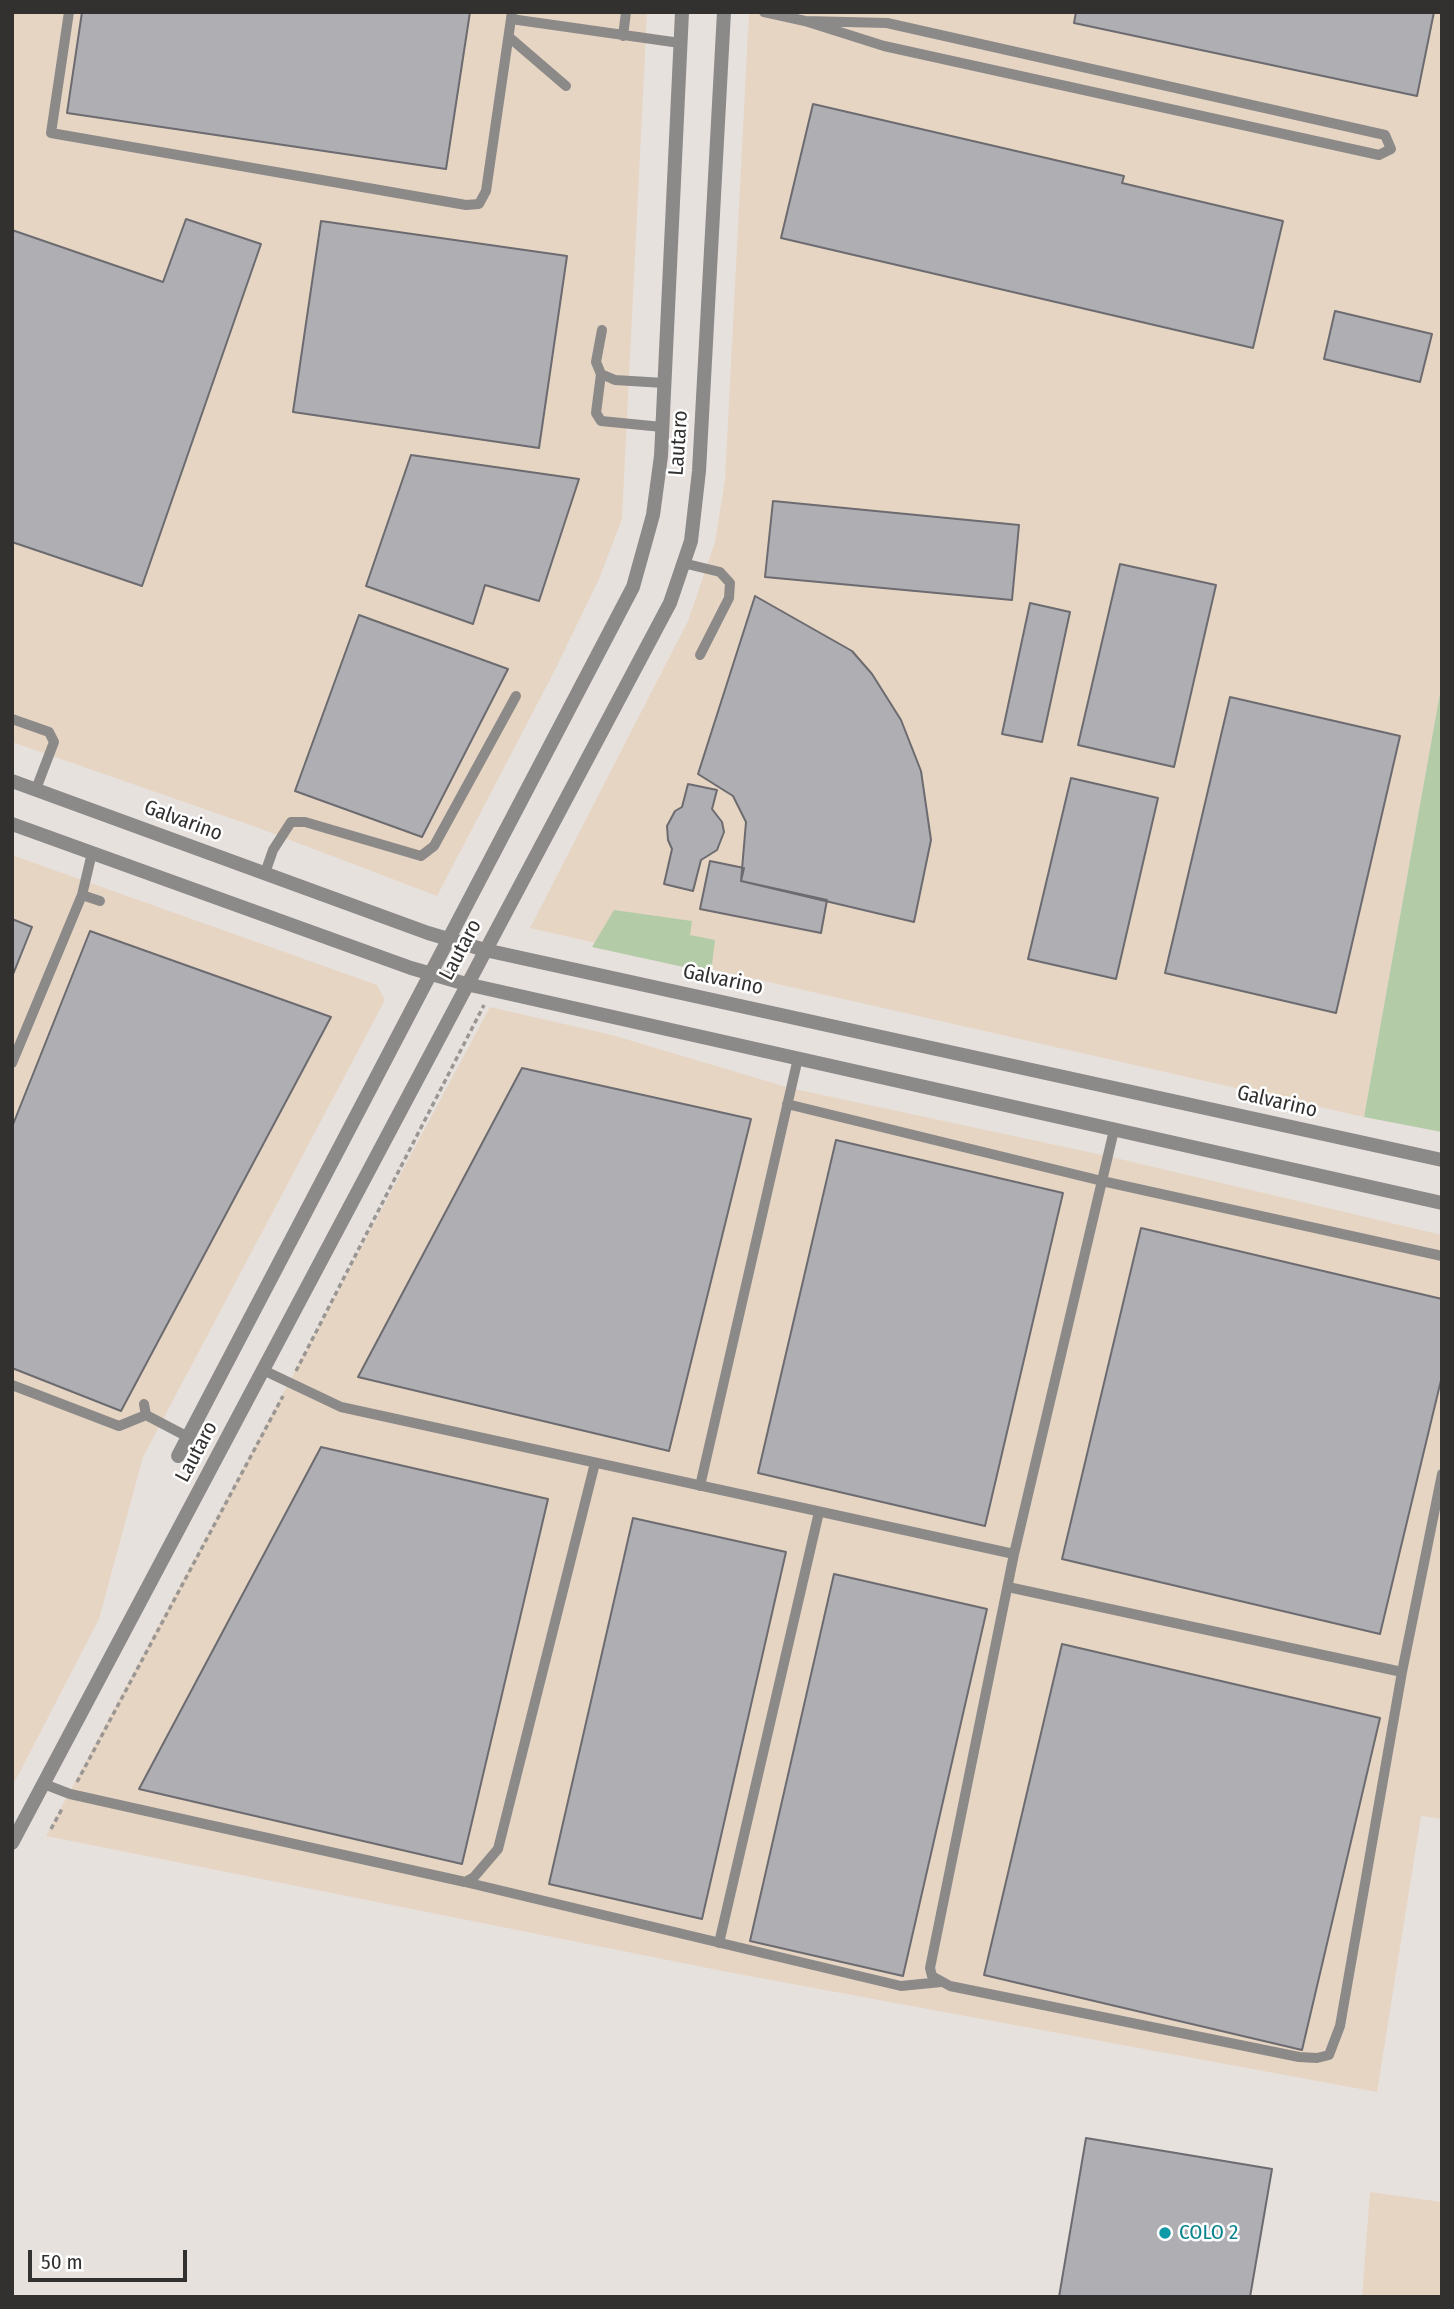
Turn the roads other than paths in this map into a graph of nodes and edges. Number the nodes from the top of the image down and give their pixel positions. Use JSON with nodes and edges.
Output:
{"nodes":[{"id":1,"x":69,"y":12,"type":"edge"},
{"id":2,"x":626,"y":12,"type":"edge"},
{"id":3,"x":682,"y":12,"type":"edge"},
{"id":4,"x":724,"y":12,"type":"edge"},
{"id":5,"x":765,"y":13,"type":"edge"},
{"id":6,"x":512,"y":16,"type":"edge"},
{"id":7,"x":805,"y":22,"type":"junction"},
{"id":8,"x":623,"y":36,"type":"junction"},
{"id":9,"x":509,"y":37,"type":"junction"},
{"id":10,"x":680,"y":43,"type":"junction"},
{"id":11,"x":566,"y":86,"type":"dead end"},
{"id":12,"x":602,"y":330,"type":"dead end"},
{"id":13,"x":601,"y":374,"type":"junction"},
{"id":14,"x":664,"y":383,"type":"junction"},
{"id":15,"x":662,"y":426,"type":"junction"},
{"id":16,"x":683,"y":563,"type":"junction"},
{"id":17,"x":699,"y":655,"type":"dead end"},
{"id":18,"x":516,"y":696,"type":"dead end"},
{"id":19,"x":12,"y":719,"type":"edge"},
{"id":20,"x":12,"y":781,"type":"edge"},
{"id":21,"x":36,"y":789,"type":"junction"},
{"id":22,"x":12,"y":824,"type":"edge"},
{"id":23,"x":92,"y":853,"type":"junction"},
{"id":24,"x":265,"y":873,"type":"junction"},
{"id":25,"x":82,"y":895,"type":"junction"},
{"id":26,"x":100,"y":901,"type":"dead end"},
{"id":27,"x":448,"y":940,"type":"junction"},
{"id":28,"x":485,"y":950,"type":"junction"},
{"id":29,"x":431,"y":973,"type":"junction"},
{"id":30,"x":467,"y":984,"type":"junction"},
{"id":31,"x":798,"y":1058,"type":"junction"},
{"id":32,"x":12,"y":1063,"type":"edge"},
{"id":33,"x":787,"y":1104,"type":"junction"},
{"id":34,"x":1114,"y":1130,"type":"junction"},
{"id":35,"x":1442,"y":1160,"type":"edge"},
{"id":36,"x":1102,"y":1181,"type":"junction"},
{"id":37,"x":1442,"y":1203,"type":"edge"},
{"id":38,"x":1442,"y":1256,"type":"edge"},
{"id":39,"x":263,"y":1370,"type":"junction"},
{"id":40,"x":12,"y":1385,"type":"edge"},
{"id":41,"x":188,"y":1437,"type":"junction"},
{"id":42,"x":178,"y":1456,"type":"dead end"},
{"id":43,"x":595,"y":1463,"type":"junction"},
{"id":44,"x":1442,"y":1474,"type":"edge"},
{"id":45,"x":700,"y":1486,"type":"junction"},
{"id":46,"x":819,"y":1512,"type":"junction"},
{"id":47,"x":1014,"y":1554,"type":"junction"},
{"id":48,"x":1008,"y":1587,"type":"junction"},
{"id":49,"x":1402,"y":1672,"type":"junction"},
{"id":50,"x":44,"y":1784,"type":"junction"},
{"id":51,"x":12,"y":1843,"type":"edge"},
{"id":52,"x":465,"y":1882,"type":"junction"},
{"id":53,"x":719,"y":1942,"type":"junction"},
{"id":54,"x":941,"y":1982,"type":"junction"}],
"edges":[{"from":1,"to":9,"type":"lane"},
{"from":2,"to":8,"type":"lane"},
{"from":3,"to":10,"type":"street","name":"Lautaro"},
{"from":4,"to":16,"type":"street","name":"Lautaro"},
{"from":5,"to":7,"type":"lane"},
{"from":6,"to":8,"type":"lane"},
{"from":6,"to":9,"type":"lane"},
{"from":7,"to":7,"type":"lane"},
{"from":8,"to":10,"type":"lane"},
{"from":9,"to":11,"type":"lane"},
{"from":10,"to":14,"type":"street","name":"Lautaro"},
{"from":12,"to":13,"type":"lane"},
{"from":13,"to":14,"type":"lane"},
{"from":13,"to":15,"type":"lane"},
{"from":14,"to":15,"type":"street","name":"Lautaro"},
{"from":15,"to":27,"type":"street","name":"Lautaro"},
{"from":16,"to":17,"type":"lane"},
{"from":16,"to":28,"type":"street","name":"Lautaro"},
{"from":18,"to":24,"type":"lane"},
{"from":19,"to":21,"type":"lane"},
{"from":20,"to":21,"type":"street","name":"Galvarino"},
{"from":21,"to":24,"type":"street","name":"Galvarino"},
{"from":22,"to":23,"type":"street"},
{"from":23,"to":25,"type":"lane"},
{"from":23,"to":29,"type":"street"},
{"from":24,"to":27,"type":"street","name":"Galvarino"},
{"from":25,"to":26,"type":"lane"},
{"from":25,"to":32,"type":"lane"},
{"from":27,"to":28,"type":"street","name":"Galvarino"},
{"from":27,"to":29,"type":"street","name":"Lautaro"},
{"from":28,"to":30,"type":"street","name":"Lautaro"},
{"from":28,"to":35,"type":"street","name":"Galvarino"},
{"from":29,"to":30,"type":"street"},
{"from":29,"to":41,"type":"street","name":"Lautaro"},
{"from":30,"to":31,"type":"street"},
{"from":30,"to":39,"type":"street","name":"Lautaro"},
{"from":31,"to":33,"type":"lane"},
{"from":31,"to":34,"type":"street"},
{"from":33,"to":36,"type":"lane"},
{"from":33,"to":45,"type":"lane"},
{"from":34,"to":36,"type":"lane"},
{"from":34,"to":37,"type":"street"},
{"from":36,"to":38,"type":"lane"},
{"from":36,"to":47,"type":"lane"},
{"from":39,"to":43,"type":"lane"},
{"from":39,"to":50,"type":"street","name":"Lautaro"},
{"from":40,"to":41,"type":"lane"},
{"from":41,"to":42,"type":"street","name":"Lautaro"},
{"from":43,"to":45,"type":"lane"},
{"from":43,"to":52,"type":"lane"},
{"from":44,"to":49,"type":"lane"},
{"from":45,"to":46,"type":"lane"},
{"from":46,"to":47,"type":"lane"},
{"from":46,"to":53,"type":"lane"},
{"from":47,"to":48,"type":"lane"},
{"from":48,"to":49,"type":"lane"},
{"from":48,"to":54,"type":"lane"},
{"from":49,"to":54,"type":"lane"},
{"from":50,"to":51,"type":"street","name":"Lautaro"},
{"from":50,"to":52,"type":"lane"},
{"from":52,"to":53,"type":"lane"},
{"from":53,"to":54,"type":"lane"}]}
